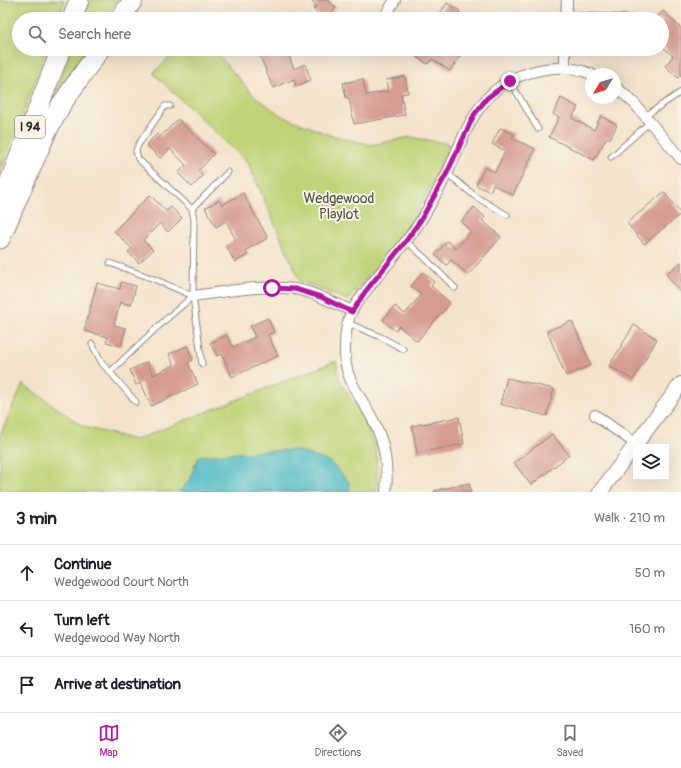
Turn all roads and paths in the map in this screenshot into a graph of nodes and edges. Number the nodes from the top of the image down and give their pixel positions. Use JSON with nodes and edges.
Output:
{"nodes":[{"id":1,"x":79,"y":0,"type":"edge"},
{"id":2,"x":133,"y":0,"type":"edge"},
{"id":3,"x":395,"y":0,"type":"edge"},
{"id":4,"x":567,"y":0,"type":"edge"},
{"id":5,"x":75,"y":12,"type":"edge"},
{"id":6,"x":125,"y":12,"type":"edge"},
{"id":7,"x":387,"y":12,"type":"edge"},
{"id":8,"x":566,"y":12,"type":"edge"},
{"id":9,"x":58,"y":56,"type":"edge"},
{"id":10,"x":95,"y":56,"type":"edge"},
{"id":11,"x":565,"y":56,"type":"edge"},
{"id":12,"x":564,"y":67,"type":"junction"},
{"id":13,"x":585,"y":72,"type":"edge"},
{"id":14,"x":510,"y":81,"type":"junction"},
{"id":15,"x":621,"y":91,"type":"edge"},
{"id":16,"x":681,"y":92,"type":"edge"},
{"id":17,"x":170,"y":106,"type":"dead end"},
{"id":18,"x":648,"y":119,"type":"junction"},
{"id":19,"x":538,"y":129,"type":"dead end"},
{"id":20,"x":611,"y":157,"type":"dead end"},
{"id":21,"x":681,"y":159,"type":"edge"},
{"id":22,"x":228,"y":172,"type":"dead end"},
{"id":23,"x":447,"y":173,"type":"junction"},
{"id":24,"x":0,"y":206,"type":"edge"},
{"id":25,"x":192,"y":209,"type":"junction"},
{"id":26,"x":507,"y":215,"type":"dead end"},
{"id":27,"x":0,"y":239,"type":"edge"},
{"id":28,"x":406,"y":241,"type":"junction"},
{"id":29,"x":110,"y":262,"type":"dead end"},
{"id":30,"x":455,"y":288,"type":"dead end"},
{"id":31,"x":194,"y":296,"type":"junction"},
{"id":32,"x":352,"y":312,"type":"junction"},
{"id":33,"x":348,"y":323,"type":"junction"},
{"id":34,"x":92,"y":344,"type":"dead end"},
{"id":35,"x":403,"y":349,"type":"dead end"},
{"id":36,"x":202,"y":364,"type":"dead end"},
{"id":37,"x":110,"y":372,"type":"junction"},
{"id":38,"x":681,"y":384,"type":"edge"},
{"id":39,"x":136,"y":402,"type":"dead end"},
{"id":40,"x":595,"y":415,"type":"dead end"},
{"id":41,"x":636,"y":444,"type":"joint"},
{"id":42,"x":633,"y":448,"type":"edge"},
{"id":43,"x":386,"y":492,"type":"edge"},
{"id":44,"x":600,"y":492,"type":"edge"}],
"edges":[{"from":1,"to":5,"type":"highway"},
{"from":2,"to":6,"type":"highway"},
{"from":3,"to":7,"type":"street"},
{"from":4,"to":8,"type":"street"},
{"from":9,"to":24,"type":"highway","number":"I 94"},
{"from":10,"to":27,"type":"highway"},
{"from":11,"to":12,"type":"street"},
{"from":12,"to":13,"type":"street"},
{"from":12,"to":14,"type":"street"},
{"from":14,"to":19,"type":"lane"},
{"from":14,"to":23,"type":"street"},
{"from":15,"to":18,"type":"street"},
{"from":16,"to":18,"type":"lane"},
{"from":17,"to":25,"type":"lane"},
{"from":18,"to":20,"type":"lane"},
{"from":18,"to":21,"type":"street"},
{"from":22,"to":25,"type":"lane"},
{"from":23,"to":26,"type":"lane"},
{"from":23,"to":28,"type":"street"},
{"from":25,"to":31,"type":"lane"},
{"from":28,"to":30,"type":"lane"},
{"from":28,"to":32,"type":"street"},
{"from":29,"to":31,"type":"lane"},
{"from":31,"to":32,"type":"street"},
{"from":31,"to":36,"type":"lane"},
{"from":31,"to":37,"type":"lane"},
{"from":32,"to":33,"type":"street"},
{"from":33,"to":35,"type":"lane"},
{"from":33,"to":43,"type":"street"},
{"from":34,"to":37,"type":"lane"},
{"from":37,"to":39,"type":"lane"},
{"from":38,"to":41,"type":"street"},
{"from":40,"to":41,"type":"street"},
{"from":42,"to":44,"type":"street"}]}
